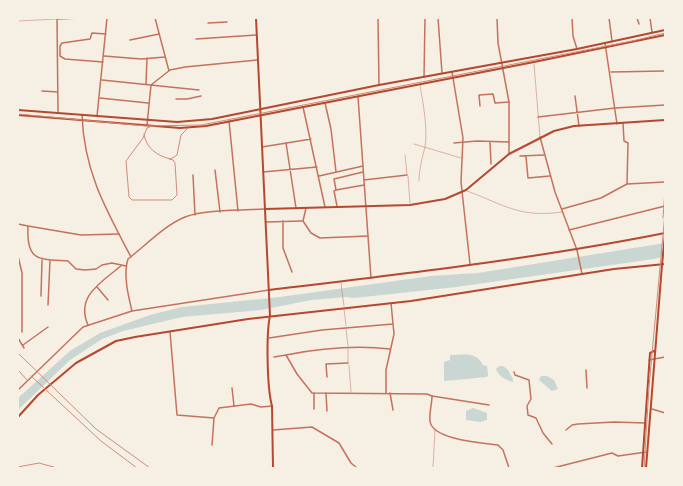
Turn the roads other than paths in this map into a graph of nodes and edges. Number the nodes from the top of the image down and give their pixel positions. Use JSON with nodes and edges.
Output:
{"nodes":[{"id":1,"x":82,"y":18,"type":"edge"},
{"id":2,"x":107,"y":18,"type":"edge"},
{"id":3,"x":155,"y":18,"type":"edge"},
{"id":4,"x":256,"y":18,"type":"edge"},
{"id":5,"x":378,"y":18,"type":"edge"},
{"id":6,"x":425,"y":18,"type":"edge"},
{"id":7,"x":438,"y":18,"type":"edge"},
{"id":8,"x":497,"y":18,"type":"edge"},
{"id":9,"x":571,"y":18,"type":"edge"},
{"id":10,"x":609,"y":18,"type":"edge"},
{"id":11,"x":637,"y":18,"type":"edge"},
{"id":12,"x":650,"y":18,"type":"edge"},
{"id":13,"x":57,"y":19,"type":"edge"},
{"id":14,"x":18,"y":21,"type":"edge"},
{"id":15,"x":227,"y":22,"type":"dead end"},
{"id":16,"x":208,"y":23,"type":"dead end"},
{"id":17,"x":639,"y":24,"type":"dead end"},
{"id":18,"x":664,"y":30,"type":"edge"},
{"id":19,"x":652,"y":32,"type":"junction"},
{"id":20,"x":106,"y":34,"type":"junction"},
{"id":21,"x":159,"y":34,"type":"junction"},
{"id":22,"x":256,"y":35,"type":"junction"},
{"id":23,"x":664,"y":35,"type":"edge"},
{"id":24,"x":196,"y":39,"type":"dead end"},
{"id":25,"x":130,"y":40,"type":"dead end"},
{"id":26,"x":612,"y":41,"type":"junction"},
{"id":27,"x":605,"y":43,"type":"junction"},
{"id":28,"x":606,"y":47,"type":"junction"},
{"id":29,"x":578,"y":49,"type":"junction"},
{"id":30,"x":104,"y":56,"type":"junction"},
{"id":31,"x":165,"y":57,"type":"junction"},
{"id":32,"x":146,"y":58,"type":"junction"},
{"id":33,"x":257,"y":60,"type":"junction"},
{"id":34,"x":103,"y":62,"type":"junction"},
{"id":35,"x":534,"y":62,"type":"junction"},
{"id":36,"x":501,"y":64,"type":"junction"},
{"id":37,"x":502,"y":68,"type":"junction"},
{"id":38,"x":169,"y":71,"type":"junction"},
{"id":39,"x":665,"y":71,"type":"edge"},
{"id":40,"x":452,"y":72,"type":"junction"},
{"id":41,"x":610,"y":72,"type":"junction"},
{"id":42,"x":442,"y":73,"type":"junction"},
{"id":43,"x":424,"y":77,"type":"junction"},
{"id":44,"x":452,"y":78,"type":"junction"},
{"id":45,"x":102,"y":80,"type":"junction"},
{"id":46,"x":146,"y":84,"type":"junction"},
{"id":47,"x":420,"y":84,"type":"junction"},
{"id":48,"x":151,"y":85,"type":"junction"},
{"id":49,"x":379,"y":85,"type":"junction"},
{"id":50,"x":42,"y":90,"type":"dead end"},
{"id":51,"x":199,"y":90,"type":"dead end"},
{"id":52,"x":58,"y":92,"type":"junction"},
{"id":53,"x":201,"y":96,"type":"dead end"},
{"id":54,"x":358,"y":96,"type":"junction"},
{"id":55,"x":575,"y":96,"type":"dead end"},
{"id":56,"x":100,"y":98,"type":"junction"},
{"id":57,"x":176,"y":99,"type":"dead end"},
{"id":58,"x":509,"y":102,"type":"junction"},
{"id":59,"x":325,"y":103,"type":"junction"},
{"id":60,"x":148,"y":104,"type":"junction"},
{"id":61,"x":665,"y":105,"type":"edge"},
{"id":62,"x":480,"y":106,"type":"dead end"},
{"id":63,"x":303,"y":107,"type":"junction"},
{"id":64,"x":615,"y":108,"type":"junction"},
{"id":65,"x":18,"y":110,"type":"edge"},
{"id":66,"x":260,"y":110,"type":"junction"},
{"id":67,"x":58,"y":112,"type":"junction"},
{"id":68,"x":577,"y":112,"type":"junction"},
{"id":69,"x":18,"y":114,"type":"edge"},
{"id":70,"x":82,"y":115,"type":"junction"},
{"id":71,"x":260,"y":115,"type":"junction"},
{"id":72,"x":97,"y":116,"type":"junction"},
{"id":73,"x":538,"y":117,"type":"junction"},
{"id":74,"x":82,"y":120,"type":"junction"},
{"id":75,"x":147,"y":120,"type":"junction"},
{"id":76,"x":665,"y":120,"type":"edge"},
{"id":77,"x":229,"y":121,"type":"junction"},
{"id":78,"x":623,"y":123,"type":"junction"},
{"id":79,"x":617,"y":124,"type":"junction"},
{"id":80,"x":147,"y":125,"type":"junction"},
{"id":81,"x":579,"y":126,"type":"junction"},
{"id":82,"x":540,"y":137,"type":"junction"},
{"id":83,"x":311,"y":139,"type":"junction"},
{"id":84,"x":464,"y":142,"type":"junction"},
{"id":85,"x":490,"y":142,"type":"junction"},
{"id":86,"x":509,"y":142,"type":"junction"},
{"id":87,"x":286,"y":143,"type":"junction"},
{"id":88,"x":454,"y":143,"type":"dead end"},
{"id":89,"x":414,"y":144,"type":"dead end"},
{"id":90,"x":425,"y":146,"type":"junction"},
{"id":91,"x":262,"y":147,"type":"junction"},
{"id":92,"x":509,"y":154,"type":"junction"},
{"id":93,"x":405,"y":155,"type":"dead end"},
{"id":94,"x":544,"y":155,"type":"junction"},
{"id":95,"x":520,"y":156,"type":"dead end"},
{"id":96,"x":526,"y":157,"type":"junction"},
{"id":97,"x":463,"y":159,"type":"junction"},
{"id":98,"x":491,"y":164,"type":"dead end"},
{"id":99,"x":363,"y":166,"type":"junction"},
{"id":100,"x":317,"y":167,"type":"junction"},
{"id":101,"x":215,"y":170,"type":"dead end"},
{"id":102,"x":289,"y":170,"type":"junction"},
{"id":103,"x":263,"y":172,"type":"junction"},
{"id":104,"x":336,"y":172,"type":"junction"},
{"id":105,"x":364,"y":172,"type":"junction"},
{"id":106,"x":192,"y":174,"type":"dead end"},
{"id":107,"x":407,"y":175,"type":"junction"},
{"id":108,"x":319,"y":176,"type":"junction"},
{"id":109,"x":550,"y":176,"type":"junction"},
{"id":110,"x":364,"y":180,"type":"junction"},
{"id":111,"x":419,"y":181,"type":"dead end"},
{"id":112,"x":665,"y":182,"type":"edge"},
{"id":113,"x":627,"y":184,"type":"junction"},
{"id":114,"x":364,"y":185,"type":"junction"},
{"id":115,"x":336,"y":190,"type":"junction"},
{"id":116,"x":466,"y":190,"type":"junction"},
{"id":117,"x":461,"y":192,"type":"junction"},
{"id":118,"x":410,"y":205,"type":"junction"},
{"id":119,"x":665,"y":206,"type":"edge"},
{"id":120,"x":366,"y":207,"type":"junction"},
{"id":121,"x":306,"y":208,"type":"junction"},
{"id":122,"x":325,"y":208,"type":"junction"},
{"id":123,"x":337,"y":208,"type":"junction"},
{"id":124,"x":265,"y":209,"type":"junction"},
{"id":125,"x":296,"y":209,"type":"junction"},
{"id":126,"x":238,"y":210,"type":"junction"},
{"id":127,"x":562,"y":211,"type":"junction"},
{"id":128,"x":220,"y":212,"type":"junction"},
{"id":129,"x":195,"y":215,"type":"junction"},
{"id":130,"x":283,"y":221,"type":"junction"},
{"id":131,"x":302,"y":221,"type":"junction"},
{"id":132,"x":266,"y":222,"type":"junction"},
{"id":133,"x":18,"y":224,"type":"edge"},
{"id":134,"x":28,"y":226,"type":"junction"},
{"id":135,"x":569,"y":230,"type":"junction"},
{"id":136,"x":119,"y":234,"type":"junction"},
{"id":137,"x":665,"y":234,"type":"edge"},
{"id":138,"x":368,"y":236,"type":"junction"},
{"id":139,"x":577,"y":250,"type":"junction"},
{"id":140,"x":18,"y":256,"type":"edge"},
{"id":141,"x":131,"y":257,"type":"junction"},
{"id":142,"x":42,"y":259,"type":"junction"},
{"id":143,"x":50,"y":260,"type":"junction"},
{"id":144,"x":665,"y":264,"type":"edge"},
{"id":145,"x":122,"y":265,"type":"junction"},
{"id":146,"x":662,"y":265,"type":"junction"},
{"id":147,"x":126,"y":266,"type":"junction"},
{"id":148,"x":470,"y":266,"type":"junction"},
{"id":149,"x":292,"y":272,"type":"dead end"},
{"id":150,"x":582,"y":274,"type":"junction"},
{"id":151,"x":371,"y":278,"type":"junction"},
{"id":152,"x":341,"y":281,"type":"junction"},
{"id":153,"x":97,"y":287,"type":"junction"},
{"id":154,"x":269,"y":290,"type":"junction"},
{"id":155,"x":41,"y":296,"type":"dead end"},
{"id":156,"x":108,"y":300,"type":"dead end"},
{"id":157,"x":391,"y":303,"type":"junction"},
{"id":158,"x":48,"y":305,"type":"dead end"},
{"id":159,"x":344,"y":308,"type":"junction"},
{"id":160,"x":132,"y":311,"type":"junction"},
{"id":161,"x":270,"y":317,"type":"junction"},
{"id":162,"x":393,"y":324,"type":"junction"},
{"id":163,"x":88,"y":325,"type":"junction"},
{"id":164,"x":48,"y":327,"type":"dead end"},
{"id":165,"x":346,"y":329,"type":"junction"},
{"id":166,"x":22,"y":332,"type":"dead end"},
{"id":167,"x":170,"y":332,"type":"junction"},
{"id":168,"x":18,"y":338,"type":"edge"},
{"id":169,"x":269,"y":338,"type":"junction"},
{"id":170,"x":348,"y":346,"type":"junction"},
{"id":171,"x":390,"y":349,"type":"junction"},
{"id":172,"x":654,"y":351,"type":"junction"},
{"id":173,"x":286,"y":355,"type":"junction"},
{"id":174,"x":274,"y":357,"type":"dead end"},
{"id":175,"x":665,"y":357,"type":"edge"},
{"id":176,"x":654,"y":358,"type":"junction"},
{"id":177,"x":649,"y":360,"type":"junction"},
{"id":178,"x":348,"y":363,"type":"junction"},
{"id":179,"x":586,"y":370,"type":"dead end"},
{"id":180,"x":514,"y":372,"type":"dead end"},
{"id":181,"x":327,"y":377,"type":"dead end"},
{"id":182,"x":232,"y":388,"type":"dead end"},
{"id":183,"x":586,"y":388,"type":"dead end"},
{"id":184,"x":18,"y":390,"type":"edge"},
{"id":185,"x":314,"y":393,"type":"junction"},
{"id":186,"x":326,"y":393,"type":"junction"},
{"id":187,"x":351,"y":393,"type":"junction"},
{"id":188,"x":386,"y":393,"type":"junction"},
{"id":189,"x":390,"y":393,"type":"junction"},
{"id":190,"x":432,"y":396,"type":"junction"},
{"id":191,"x":489,"y":404,"type":"dead end"},
{"id":192,"x":234,"y":406,"type":"junction"},
{"id":193,"x":272,"y":406,"type":"junction"},
{"id":194,"x":314,"y":409,"type":"dead end"},
{"id":195,"x":650,"y":409,"type":"junction"},
{"id":196,"x":393,"y":410,"type":"dead end"},
{"id":197,"x":327,"y":411,"type":"dead end"},
{"id":198,"x":665,"y":414,"type":"edge"},
{"id":199,"x":18,"y":417,"type":"edge"},
{"id":200,"x":214,"y":418,"type":"junction"},
{"id":201,"x":645,"y":422,"type":"junction"},
{"id":202,"x":435,"y":429,"type":"junction"},
{"id":203,"x":272,"y":430,"type":"junction"},
{"id":204,"x":566,"y":430,"type":"dead end"},
{"id":205,"x":552,"y":444,"type":"dead end"},
{"id":206,"x":212,"y":445,"type":"dead end"},
{"id":207,"x":643,"y":452,"type":"junction"},
{"id":208,"x":647,"y":452,"type":"junction"},
{"id":209,"x":273,"y":468,"type":"edge"},
{"id":210,"x":357,"y":468,"type":"edge"},
{"id":211,"x":433,"y":468,"type":"edge"},
{"id":212,"x":509,"y":468,"type":"edge"},
{"id":213,"x":553,"y":468,"type":"edge"},
{"id":214,"x":557,"y":468,"type":"edge"},
{"id":215,"x":642,"y":468,"type":"edge"},
{"id":216,"x":646,"y":468,"type":"edge"}],
"edges":[{"from":1,"to":13,"type":"street"},
{"from":2,"to":20,"type":"street"},
{"from":3,"to":21,"type":"street"},
{"from":4,"to":22,"type":"main road"},
{"from":5,"to":49,"type":"street"},
{"from":6,"to":43,"type":"street"},
{"from":7,"to":42,"type":"street"},
{"from":8,"to":36,"type":"street"},
{"from":9,"to":29,"type":"street"},
{"from":10,"to":26,"type":"street"},
{"from":11,"to":17,"type":"street"},
{"from":12,"to":19,"type":"street"},
{"from":13,"to":14,"type":"lane"},
{"from":13,"to":52,"type":"street"},
{"from":15,"to":16,"type":"street"},
{"from":18,"to":19,"type":"main road"},
{"from":19,"to":26,"type":"main road"},
{"from":20,"to":30,"type":"street"},
{"from":20,"to":34,"type":"street"},
{"from":21,"to":25,"type":"street"},
{"from":21,"to":31,"type":"street"},
{"from":22,"to":24,"type":"street"},
{"from":22,"to":33,"type":"main road"},
{"from":23,"to":28,"type":"main road"},
{"from":26,"to":27,"type":"main road"},
{"from":27,"to":28,"type":"street"},
{"from":27,"to":29,"type":"main road"},
{"from":28,"to":35,"type":"main road"},
{"from":28,"to":41,"type":"street"},
{"from":29,"to":36,"type":"main road"},
{"from":30,"to":32,"type":"street"},
{"from":30,"to":34,"type":"street"},
{"from":31,"to":32,"type":"street"},
{"from":31,"to":38,"type":"street"},
{"from":32,"to":46,"type":"street"},
{"from":33,"to":38,"type":"street"},
{"from":33,"to":66,"type":"main road"},
{"from":34,"to":45,"type":"street"},
{"from":35,"to":37,"type":"main road"},
{"from":35,"to":73,"type":"lane"},
{"from":36,"to":37,"type":"street"},
{"from":36,"to":40,"type":"main road"},
{"from":37,"to":44,"type":"main road"},
{"from":37,"to":58,"type":"street"},
{"from":38,"to":48,"type":"street"},
{"from":39,"to":41,"type":"street"},
{"from":40,"to":42,"type":"main road"},
{"from":40,"to":44,"type":"street"},
{"from":41,"to":64,"type":"street"},
{"from":42,"to":43,"type":"main road"},
{"from":43,"to":49,"type":"main road"},
{"from":44,"to":47,"type":"main road"},
{"from":44,"to":84,"type":"street"},
{"from":45,"to":46,"type":"street"},
{"from":45,"to":56,"type":"street"},
{"from":46,"to":48,"type":"street"},
{"from":47,"to":54,"type":"main road"},
{"from":47,"to":90,"type":"lane"},
{"from":48,"to":51,"type":"street"},
{"from":48,"to":60,"type":"street"},
{"from":49,"to":66,"type":"main road"},
{"from":50,"to":52,"type":"street"},
{"from":52,"to":67,"type":"street"},
{"from":53,"to":57,"type":"street"},
{"from":54,"to":59,"type":"main road"},
{"from":54,"to":99,"type":"street"},
{"from":55,"to":68,"type":"street"},
{"from":56,"to":60,"type":"street"},
{"from":56,"to":72,"type":"street"},
{"from":58,"to":62,"type":"street"},
{"from":58,"to":86,"type":"street"},
{"from":59,"to":63,"type":"main road"},
{"from":59,"to":104,"type":"street"},
{"from":60,"to":75,"type":"street"},
{"from":61,"to":64,"type":"street"},
{"from":63,"to":71,"type":"main road"},
{"from":63,"to":83,"type":"street"},
{"from":64,"to":68,"type":"street"},
{"from":64,"to":79,"type":"street"},
{"from":65,"to":67,"type":"main road"},
{"from":66,"to":71,"type":"main road"},
{"from":66,"to":75,"type":"main road"},
{"from":67,"to":70,"type":"main road"},
{"from":68,"to":73,"type":"street"},
{"from":68,"to":81,"type":"street"},
{"from":69,"to":74,"type":"main road"},
{"from":70,"to":72,"type":"main road"},
{"from":70,"to":74,"type":"street"},
{"from":71,"to":77,"type":"main road"},
{"from":71,"to":91,"type":"main road"},
{"from":72,"to":75,"type":"main road"},
{"from":73,"to":82,"type":"lane"},
{"from":74,"to":80,"type":"main road"},
{"from":74,"to":136,"type":"street"},
{"from":75,"to":80,"type":"street"},
{"from":76,"to":78,"type":"main road"},
{"from":77,"to":80,"type":"main road"},
{"from":77,"to":126,"type":"street"},
{"from":78,"to":79,"type":"main road"},
{"from":78,"to":113,"type":"street"},
{"from":79,"to":81,"type":"main road"},
{"from":81,"to":82,"type":"main road"},
{"from":82,"to":92,"type":"main road"},
{"from":82,"to":94,"type":"street"},
{"from":83,"to":87,"type":"street"},
{"from":83,"to":100,"type":"street"},
{"from":84,"to":85,"type":"street"},
{"from":84,"to":88,"type":"street"},
{"from":84,"to":97,"type":"street"},
{"from":85,"to":86,"type":"street"},
{"from":85,"to":98,"type":"street"},
{"from":86,"to":92,"type":"street"},
{"from":87,"to":91,"type":"street"},
{"from":87,"to":102,"type":"street"},
{"from":89,"to":90,"type":"lane"},
{"from":90,"to":97,"type":"lane"},
{"from":90,"to":111,"type":"lane"},
{"from":91,"to":103,"type":"main road"},
{"from":92,"to":116,"type":"main road"},
{"from":93,"to":107,"type":"lane"},
{"from":94,"to":96,"type":"street"},
{"from":94,"to":109,"type":"street"},
{"from":95,"to":96,"type":"street"},
{"from":96,"to":109,"type":"street"},
{"from":97,"to":117,"type":"street"},
{"from":99,"to":104,"type":"street"},
{"from":99,"to":105,"type":"street"},
{"from":100,"to":102,"type":"street"},
{"from":100,"to":108,"type":"street"},
{"from":101,"to":128,"type":"street"},
{"from":102,"to":103,"type":"street"},
{"from":102,"to":125,"type":"street"},
{"from":103,"to":124,"type":"main road"},
{"from":104,"to":108,"type":"street"},
{"from":105,"to":110,"type":"street"},
{"from":105,"to":115,"type":"street"},
{"from":106,"to":129,"type":"street"},
{"from":107,"to":110,"type":"street"},
{"from":107,"to":118,"type":"lane"},
{"from":108,"to":122,"type":"street"},
{"from":109,"to":127,"type":"street"},
{"from":110,"to":114,"type":"street"},
{"from":112,"to":113,"type":"street"},
{"from":113,"to":127,"type":"street"},
{"from":114,"to":115,"type":"street"},
{"from":114,"to":120,"type":"street"},
{"from":115,"to":123,"type":"street"},
{"from":116,"to":117,"type":"main road"},
{"from":116,"to":127,"type":"lane"},
{"from":117,"to":118,"type":"main road"},
{"from":117,"to":148,"type":"street"},
{"from":118,"to":120,"type":"main road"},
{"from":119,"to":135,"type":"street"},
{"from":120,"to":123,"type":"main road"},
{"from":120,"to":138,"type":"street"},
{"from":121,"to":122,"type":"main road"},
{"from":121,"to":125,"type":"main road"},
{"from":121,"to":131,"type":"street"},
{"from":122,"to":123,"type":"main road"},
{"from":124,"to":125,"type":"main road"},
{"from":124,"to":126,"type":"street"},
{"from":124,"to":132,"type":"main road"},
{"from":126,"to":128,"type":"street"},
{"from":127,"to":135,"type":"street"},
{"from":128,"to":129,"type":"street"},
{"from":129,"to":141,"type":"street"},
{"from":130,"to":131,"type":"street"},
{"from":130,"to":132,"type":"street"},
{"from":130,"to":149,"type":"street"},
{"from":131,"to":138,"type":"street"},
{"from":132,"to":154,"type":"main road"},
{"from":133,"to":134,"type":"street"},
{"from":134,"to":136,"type":"street"},
{"from":134,"to":142,"type":"street"},
{"from":135,"to":139,"type":"street"},
{"from":136,"to":141,"type":"street"},
{"from":137,"to":139,"type":"main road"},
{"from":137,"to":146,"type":"main road"},
{"from":138,"to":151,"type":"street"},
{"from":139,"to":148,"type":"main road"},
{"from":139,"to":150,"type":"street"},
{"from":140,"to":166,"type":"street"},
{"from":141,"to":147,"type":"street"},
{"from":142,"to":143,"type":"street"},
{"from":142,"to":155,"type":"street"},
{"from":143,"to":145,"type":"street"},
{"from":143,"to":158,"type":"street"},
{"from":144,"to":146,"type":"main road"},
{"from":145,"to":147,"type":"street"},
{"from":145,"to":153,"type":"street"},
{"from":146,"to":150,"type":"main road"},
{"from":146,"to":172,"type":"main road"},
{"from":147,"to":160,"type":"street"},
{"from":148,"to":151,"type":"main road"},
{"from":150,"to":157,"type":"main road"},
{"from":151,"to":152,"type":"main road"},
{"from":152,"to":154,"type":"main road"},
{"from":152,"to":159,"type":"lane"},
{"from":153,"to":156,"type":"street"},
{"from":153,"to":163,"type":"street"},
{"from":154,"to":160,"type":"street"},
{"from":154,"to":161,"type":"main road"},
{"from":157,"to":159,"type":"main road"},
{"from":157,"to":162,"type":"street"},
{"from":159,"to":161,"type":"main road"},
{"from":159,"to":165,"type":"lane"},
{"from":160,"to":163,"type":"street"},
{"from":161,"to":167,"type":"main road"},
{"from":161,"to":169,"type":"main road"},
{"from":162,"to":165,"type":"street"},
{"from":162,"to":171,"type":"street"},
{"from":163,"to":184,"type":"street"},
{"from":164,"to":168,"type":"street"},
{"from":165,"to":169,"type":"street"},
{"from":165,"to":170,"type":"lane"},
{"from":167,"to":199,"type":"main road"},
{"from":167,"to":200,"type":"street"},
{"from":169,"to":193,"type":"main road"},
{"from":170,"to":171,"type":"street"},
{"from":170,"to":173,"type":"street"},
{"from":170,"to":178,"type":"lane"},
{"from":171,"to":188,"type":"street"},
{"from":172,"to":176,"type":"main road"},
{"from":172,"to":177,"type":"main road"},
{"from":173,"to":174,"type":"street"},
{"from":173,"to":185,"type":"street"},
{"from":175,"to":176,"type":"street"},
{"from":176,"to":177,"type":"street"},
{"from":176,"to":195,"type":"main road"},
{"from":177,"to":201,"type":"main road"},
{"from":178,"to":181,"type":"street"},
{"from":178,"to":187,"type":"lane"},
{"from":179,"to":183,"type":"street"},
{"from":180,"to":205,"type":"street"},
{"from":182,"to":192,"type":"street"},
{"from":185,"to":186,"type":"street"},
{"from":185,"to":194,"type":"street"},
{"from":186,"to":187,"type":"street"},
{"from":186,"to":197,"type":"street"},
{"from":187,"to":188,"type":"street"},
{"from":188,"to":189,"type":"street"},
{"from":189,"to":190,"type":"street"},
{"from":189,"to":196,"type":"street"},
{"from":190,"to":191,"type":"street"},
{"from":190,"to":202,"type":"street"},
{"from":192,"to":193,"type":"street"},
{"from":192,"to":200,"type":"street"},
{"from":193,"to":203,"type":"main road"},
{"from":195,"to":198,"type":"street"},
{"from":195,"to":208,"type":"main road"},
{"from":200,"to":206,"type":"street"},
{"from":201,"to":204,"type":"street"},
{"from":201,"to":207,"type":"main road"},
{"from":202,"to":211,"type":"lane"},
{"from":202,"to":212,"type":"street"},
{"from":203,"to":209,"type":"main road"},
{"from":203,"to":210,"type":"street"},
{"from":207,"to":208,"type":"street"},
{"from":207,"to":214,"type":"street"},
{"from":207,"to":215,"type":"main road"},
{"from":208,"to":216,"type":"main road"},
{"from":213,"to":214,"type":"street"}]}
